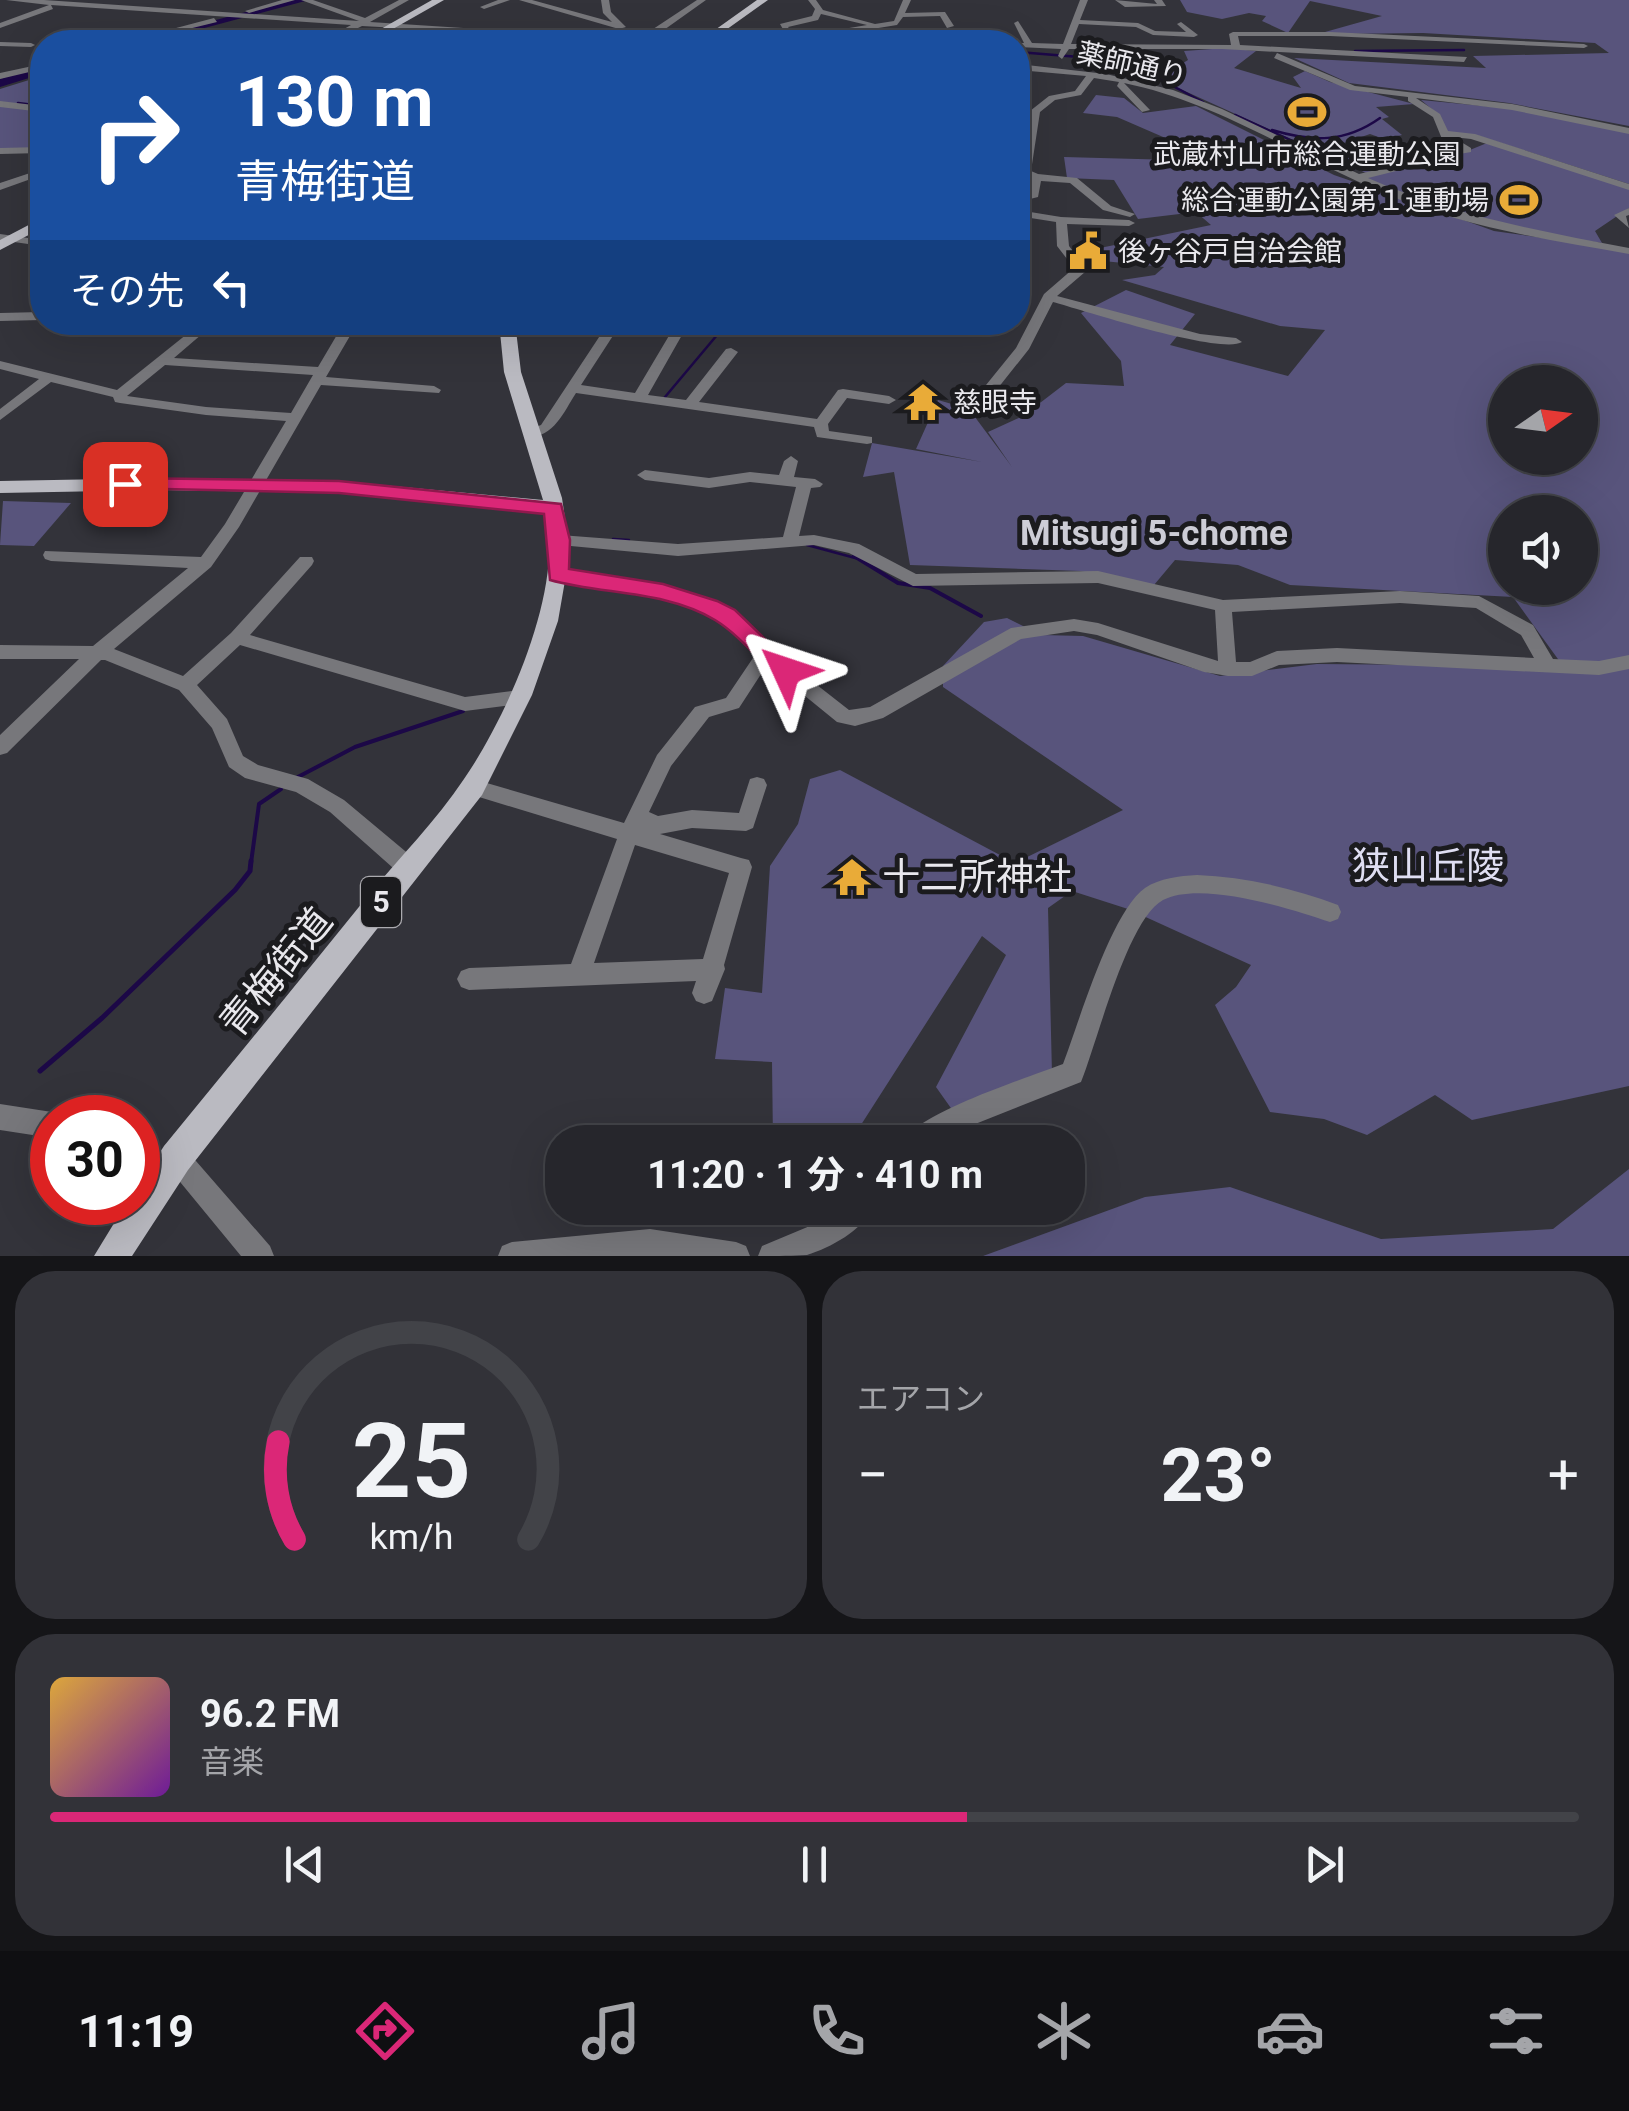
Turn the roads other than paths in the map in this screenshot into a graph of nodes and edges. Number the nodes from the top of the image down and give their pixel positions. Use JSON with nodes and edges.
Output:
{"nodes":[{"id":1,"x":10,"y":0,"type":"edge"},
{"id":2,"x":291,"y":0,"type":"edge"},
{"id":3,"x":404,"y":0,"type":"edge"},
{"id":4,"x":439,"y":0,"type":"edge"},
{"id":5,"x":506,"y":0,"type":"edge"},
{"id":6,"x":544,"y":0,"type":"edge"},
{"id":7,"x":605,"y":0,"type":"edge"},
{"id":8,"x":702,"y":0,"type":"edge"},
{"id":9,"x":763,"y":0,"type":"edge"},
{"id":10,"x":812,"y":0,"type":"edge"},
{"id":11,"x":906,"y":0,"type":"edge"},
{"id":12,"x":918,"y":0,"type":"edge"},
{"id":13,"x":952,"y":0,"type":"edge"},
{"id":14,"x":967,"y":0,"type":"edge"},
{"id":15,"x":1084,"y":0,"type":"edge"},
{"id":16,"x":1158,"y":0,"type":"edge"},
{"id":17,"x":307,"y":1,"type":"edge"},
{"id":18,"x":527,"y":2,"type":"edge"},
{"id":19,"x":1122,"y":2,"type":"edge"},
{"id":20,"x":60,"y":3,"type":"junction"},
{"id":21,"x":213,"y":3,"type":"dead end"},
{"id":22,"x":484,"y":7,"type":"dead end"},
{"id":23,"x":1112,"y":9,"type":"dead end"},
{"id":24,"x":186,"y":12,"type":"junction"},
{"id":25,"x":900,"y":14,"type":"junction"},
{"id":26,"x":234,"y":15,"type":"junction"},
{"id":27,"x":815,"y":15,"type":"junction"},
{"id":28,"x":584,"y":17,"type":"junction"},
{"id":29,"x":1079,"y":21,"type":"junction"},
{"id":30,"x":364,"y":22,"type":"junction"},
{"id":31,"x":569,"y":23,"type":"dead end"},
{"id":32,"x":1018,"y":23,"type":"dead end"},
{"id":33,"x":1181,"y":24,"type":"dead end"},
{"id":34,"x":388,"y":25,"type":"junction"},
{"id":35,"x":0,"y":26,"type":"edge"},
{"id":36,"x":882,"y":26,"type":"junction"},
{"id":37,"x":950,"y":26,"type":"dead end"},
{"id":38,"x":622,"y":27,"type":"junction"},
{"id":39,"x":175,"y":30,"type":"edge"},
{"id":40,"x":348,"y":30,"type":"edge"},
{"id":41,"x":381,"y":30,"type":"edge"},
{"id":42,"x":464,"y":30,"type":"edge"},
{"id":43,"x":626,"y":30,"type":"edge"},
{"id":44,"x":658,"y":30,"type":"edge"},
{"id":45,"x":720,"y":30,"type":"edge"},
{"id":46,"x":786,"y":30,"type":"edge"},
{"id":47,"x":824,"y":30,"type":"edge"},
{"id":48,"x":854,"y":30,"type":"edge"},
{"id":49,"x":1020,"y":30,"type":"edge"},
{"id":50,"x":1407,"y":40,"type":"junction"},
{"id":51,"x":0,"y":44,"type":"edge"},
{"id":52,"x":30,"y":46,"type":"edge"},
{"id":53,"x":1030,"y":46,"type":"edge"},
{"id":54,"x":1584,"y":46,"type":"dead end"},
{"id":55,"x":1236,"y":47,"type":"junction"},
{"id":56,"x":1262,"y":51,"type":"junction"},
{"id":57,"x":1064,"y":53,"type":"junction"},
{"id":58,"x":1130,"y":53,"type":"junction"},
{"id":59,"x":1408,"y":53,"type":"junction"},
{"id":60,"x":1464,"y":59,"type":"dead end"},
{"id":61,"x":1030,"y":68,"type":"edge"},
{"id":62,"x":30,"y":69,"type":"edge"},
{"id":63,"x":1057,"y":70,"type":"junction"},
{"id":64,"x":0,"y":76,"type":"edge"},
{"id":65,"x":1092,"y":76,"type":"junction"},
{"id":66,"x":1116,"y":80,"type":"junction"},
{"id":67,"x":1374,"y":91,"type":"junction"},
{"id":68,"x":0,"y":104,"type":"edge"},
{"id":69,"x":30,"y":108,"type":"edge"},
{"id":70,"x":1145,"y":110,"type":"dead end"},
{"id":71,"x":1629,"y":131,"type":"edge"},
{"id":72,"x":1442,"y":134,"type":"junction"},
{"id":73,"x":1030,"y":145,"type":"edge"},
{"id":74,"x":30,"y":150,"type":"edge"},
{"id":75,"x":0,"y":151,"type":"edge"},
{"id":76,"x":1030,"y":174,"type":"edge"},
{"id":77,"x":30,"y":176,"type":"edge"},
{"id":78,"x":1036,"y":178,"type":"junction"},
{"id":79,"x":1357,"y":178,"type":"junction"},
{"id":80,"x":2,"y":185,"type":"edge"},
{"id":81,"x":1629,"y":187,"type":"edge"},
{"id":82,"x":1030,"y":196,"type":"edge"},
{"id":83,"x":1629,"y":210,"type":"edge"},
{"id":84,"x":1030,"y":215,"type":"edge"},
{"id":85,"x":1062,"y":220,"type":"junction"},
{"id":86,"x":1629,"y":225,"type":"edge"},
{"id":87,"x":30,"y":228,"type":"edge"},
{"id":88,"x":4,"y":241,"type":"edge"},
{"id":89,"x":30,"y":242,"type":"edge"},
{"id":90,"x":1629,"y":251,"type":"edge"},
{"id":91,"x":1070,"y":258,"type":"junction"},
{"id":92,"x":1098,"y":258,"type":"dead end"},
{"id":93,"x":1050,"y":297,"type":"junction"},
{"id":94,"x":30,"y":316,"type":"edge"},
{"id":95,"x":0,"y":317,"type":"edge"},
{"id":96,"x":194,"y":335,"type":"edge"},
{"id":97,"x":343,"y":335,"type":"edge"},
{"id":98,"x":509,"y":335,"type":"edge"},
{"id":99,"x":609,"y":335,"type":"edge"},
{"id":100,"x":667,"y":335,"type":"edge"},
{"id":101,"x":1030,"y":335,"type":"edge"},
{"id":102,"x":1030,"y":335,"type":"edge"},
{"id":103,"x":1236,"y":342,"type":"dead end"},
{"id":104,"x":731,"y":352,"type":"dead end"},
{"id":105,"x":160,"y":362,"type":"junction"},
{"id":106,"x":0,"y":365,"type":"edge"},
{"id":107,"x":318,"y":376,"type":"junction"},
{"id":108,"x":48,"y":378,"type":"junction"},
{"id":109,"x":573,"y":388,"type":"junction"},
{"id":110,"x":434,"y":390,"type":"dead end"},
{"id":111,"x":120,"y":395,"type":"junction"},
{"id":112,"x":640,"y":397,"type":"junction"},
{"id":113,"x":889,"y":400,"type":"dead end"},
{"id":114,"x":689,"y":405,"type":"junction"},
{"id":115,"x":974,"y":410,"type":"dead end"},
{"id":116,"x":0,"y":416,"type":"edge"},
{"id":117,"x":292,"y":417,"type":"junction"},
{"id":118,"x":821,"y":424,"type":"junction"},
{"id":119,"x":532,"y":434,"type":"junction"},
{"id":120,"x":867,"y":440,"type":"dead end"},
{"id":121,"x":791,"y":461,"type":"dead end"},
{"id":122,"x":645,"y":475,"type":"dead end"},
{"id":123,"x":786,"y":480,"type":"junction"},
{"id":124,"x":255,"y":484,"type":"junction"},
{"id":125,"x":0,"y":486,"type":"edge"},
{"id":126,"x":554,"y":508,"type":"junction"},
{"id":127,"x":790,"y":539,"type":"junction"},
{"id":128,"x":560,"y":540,"type":"junction"},
{"id":129,"x":51,"y":555,"type":"dead end"},
{"id":130,"x":306,"y":561,"type":"dead end"},
{"id":131,"x":205,"y":563,"type":"junction"},
{"id":132,"x":558,"y":574,"type":"junction"},
{"id":133,"x":1223,"y":606,"type":"junction"},
{"id":134,"x":237,"y":638,"type":"junction"},
{"id":135,"x":0,"y":652,"type":"edge"},
{"id":136,"x":98,"y":652,"type":"junction"},
{"id":137,"x":765,"y":654,"type":"junction"},
{"id":138,"x":1629,"y":662,"type":"edge"},
{"id":139,"x":1546,"y":664,"type":"junction"},
{"id":140,"x":1228,"y":669,"type":"junction"},
{"id":141,"x":186,"y":685,"type":"junction"},
{"id":142,"x":519,"y":698,"type":"junction"},
{"id":143,"x":0,"y":747,"type":"edge"},
{"id":144,"x":757,"y":785,"type":"dead end"},
{"id":145,"x":472,"y":787,"type":"junction"},
{"id":146,"x":633,"y":826,"type":"junction"},
{"id":147,"x":408,"y":868,"type":"junction"},
{"id":148,"x":1330,"y":912,"type":"dead end"},
{"id":149,"x":714,"y":969,"type":"junction"},
{"id":150,"x":579,"y":973,"type":"junction"},
{"id":151,"x":469,"y":980,"type":"dead end"},
{"id":152,"x":704,"y":993,"type":"dead end"},
{"id":153,"x":0,"y":1117,"type":"edge"},
{"id":154,"x":30,"y":1122,"type":"edge"},
{"id":155,"x":941,"y":1125,"type":"edge"},
{"id":156,"x":160,"y":1164,"type":"edge"},
{"id":157,"x":160,"y":1166,"type":"edge"},
{"id":158,"x":128,"y":1225,"type":"edge"},
{"id":159,"x":837,"y":1225,"type":"edge"},
{"id":160,"x":112,"y":1256,"type":"edge"},
{"id":161,"x":260,"y":1256,"type":"edge"},
{"id":162,"x":512,"y":1256,"type":"edge"},
{"id":163,"x":736,"y":1256,"type":"edge"},
{"id":164,"x":772,"y":1256,"type":"edge"}],
"edges":[{"from":1,"to":20,"type":"street"},
{"from":2,"to":26,"type":"street"},
{"from":3,"to":30,"type":"street"},
{"from":4,"to":34,"type":"main road"},
{"from":5,"to":22,"type":"street"},
{"from":6,"to":18,"type":"street"},
{"from":7,"to":38,"type":"street"},
{"from":8,"to":44,"type":"street"},
{"from":9,"to":45,"type":"main road"},
{"from":10,"to":27,"type":"street"},
{"from":11,"to":25,"type":"street"},
{"from":12,"to":13,"type":"street"},
{"from":13,"to":14,"type":"street"},
{"from":15,"to":29,"type":"street"},
{"from":16,"to":19,"type":"street"},
{"from":17,"to":30,"type":"street"},
{"from":18,"to":28,"type":"street"},
{"from":19,"to":23,"type":"street"},
{"from":20,"to":24,"type":"street"},
{"from":20,"to":35,"type":"street"},
{"from":21,"to":24,"type":"street"},
{"from":24,"to":26,"type":"street"},
{"from":25,"to":36,"type":"street"},
{"from":25,"to":37,"type":"street"},
{"from":26,"to":30,"type":"street"},
{"from":26,"to":39,"type":"street"},
{"from":27,"to":36,"type":"street"},
{"from":27,"to":46,"type":"street"},
{"from":27,"to":47,"type":"street"},
{"from":28,"to":31,"type":"street"},
{"from":28,"to":38,"type":"street"},
{"from":29,"to":33,"type":"street"},
{"from":29,"to":57,"type":"street"},
{"from":29,"to":58,"type":"street"},
{"from":30,"to":34,"type":"street"},
{"from":30,"to":40,"type":"street"},
{"from":32,"to":49,"type":"street"},
{"from":34,"to":41,"type":"main road"},
{"from":34,"to":42,"type":"street"},
{"from":36,"to":48,"type":"street"},
{"from":38,"to":43,"type":"street"},
{"from":50,"to":54,"type":"street"},
{"from":50,"to":55,"type":"street"},
{"from":50,"to":59,"type":"street"},
{"from":51,"to":52,"type":"street"},
{"from":53,"to":57,"type":"street"},
{"from":55,"to":56,"type":"street"},
{"from":55,"to":58,"type":"street"},
{"from":56,"to":59,"type":"street"},
{"from":56,"to":67,"type":"street"},
{"from":57,"to":58,"type":"street"},
{"from":57,"to":63,"type":"street"},
{"from":59,"to":60,"type":"street"},
{"from":61,"to":63,"type":"street","name":"薬師通り"},
{"from":62,"to":64,"type":"street"},
{"from":63,"to":65,"type":"street","name":"薬師通り"},
{"from":65,"to":66,"type":"street","name":"薬師通り"},
{"from":65,"to":73,"type":"street"},
{"from":66,"to":70,"type":"street"},
{"from":66,"to":79,"type":"street","name":"薬師通り"},
{"from":67,"to":71,"type":"street"},
{"from":67,"to":72,"type":"street"},
{"from":68,"to":69,"type":"street"},
{"from":72,"to":79,"type":"street"},
{"from":72,"to":81,"type":"street"},
{"from":74,"to":75,"type":"street"},
{"from":76,"to":78,"type":"street"},
{"from":77,"to":80,"type":"street"},
{"from":78,"to":82,"type":"street"},
{"from":78,"to":85,"type":"street"},
{"from":79,"to":90,"type":"street","name":"薬師通り"},
{"from":83,"to":86,"type":"street"},
{"from":84,"to":85,"type":"street"},
{"from":85,"to":91,"type":"street"},
{"from":87,"to":88,"type":"main road"},
{"from":88,"to":89,"type":"street"},
{"from":91,"to":92,"type":"street"},
{"from":91,"to":93,"type":"street"},
{"from":93,"to":101,"type":"street"},
{"from":93,"to":103,"type":"street"},
{"from":94,"to":95,"type":"street"},
{"from":96,"to":105,"type":"street"},
{"from":97,"to":107,"type":"street"},
{"from":98,"to":119,"type":"main road","number":"5"},
{"from":99,"to":109,"type":"street"},
{"from":100,"to":112,"type":"street"},
{"from":102,"to":115,"type":"street"},
{"from":104,"to":114,"type":"street"},
{"from":105,"to":107,"type":"street"},
{"from":105,"to":111,"type":"street"},
{"from":106,"to":108,"type":"street"},
{"from":107,"to":110,"type":"street"},
{"from":107,"to":117,"type":"street"},
{"from":108,"to":111,"type":"street"},
{"from":108,"to":116,"type":"street"},
{"from":109,"to":112,"type":"street"},
{"from":109,"to":119,"type":"street"},
{"from":111,"to":117,"type":"street"},
{"from":112,"to":114,"type":"street"},
{"from":113,"to":118,"type":"street"},
{"from":114,"to":118,"type":"street"},
{"from":117,"to":124,"type":"street"},
{"from":118,"to":120,"type":"street"},
{"from":119,"to":126,"type":"main road","number":"5"},
{"from":121,"to":123,"type":"street"},
{"from":122,"to":123,"type":"street"},
{"from":123,"to":127,"type":"street"},
{"from":124,"to":125,"type":"main road"},
{"from":124,"to":126,"type":"main road"},
{"from":124,"to":131,"type":"street"},
{"from":126,"to":128,"type":"main road","name":"青梅街道","number":"5"},
{"from":127,"to":128,"type":"street"},
{"from":127,"to":133,"type":"street"},
{"from":128,"to":132,"type":"main road","name":"青梅街道","number":"5"},
{"from":129,"to":131,"type":"street"},
{"from":130,"to":134,"type":"street"},
{"from":131,"to":136,"type":"street"},
{"from":132,"to":137,"type":"street"},
{"from":132,"to":142,"type":"main road","name":"青梅街道","number":"5"},
{"from":133,"to":139,"type":"street"},
{"from":133,"to":140,"type":"street"},
{"from":134,"to":141,"type":"street"},
{"from":134,"to":142,"type":"street"},
{"from":135,"to":136,"type":"street"},
{"from":136,"to":141,"type":"street"},
{"from":136,"to":143,"type":"street"},
{"from":137,"to":140,"type":"street"},
{"from":137,"to":146,"type":"street"},
{"from":138,"to":139,"type":"street"},
{"from":139,"to":140,"type":"street"},
{"from":141,"to":147,"type":"street"},
{"from":142,"to":145,"type":"main road","name":"青梅街道","number":"5"},
{"from":144,"to":146,"type":"street"},
{"from":145,"to":146,"type":"street"},
{"from":145,"to":147,"type":"main road","name":"青梅街道","number":"5"},
{"from":146,"to":149,"type":"street"},
{"from":146,"to":150,"type":"street"},
{"from":147,"to":156,"type":"main road","name":"青梅街道","number":"5"},
{"from":148,"to":155,"type":"street"},
{"from":149,"to":150,"type":"street"},
{"from":149,"to":152,"type":"street"},
{"from":150,"to":151,"type":"street"},
{"from":153,"to":154,"type":"street"},
{"from":157,"to":161,"type":"street"},
{"from":158,"to":160,"type":"main road","name":"青梅街道","number":"5"},
{"from":159,"to":164,"type":"street"},
{"from":162,"to":163,"type":"street"}]}
